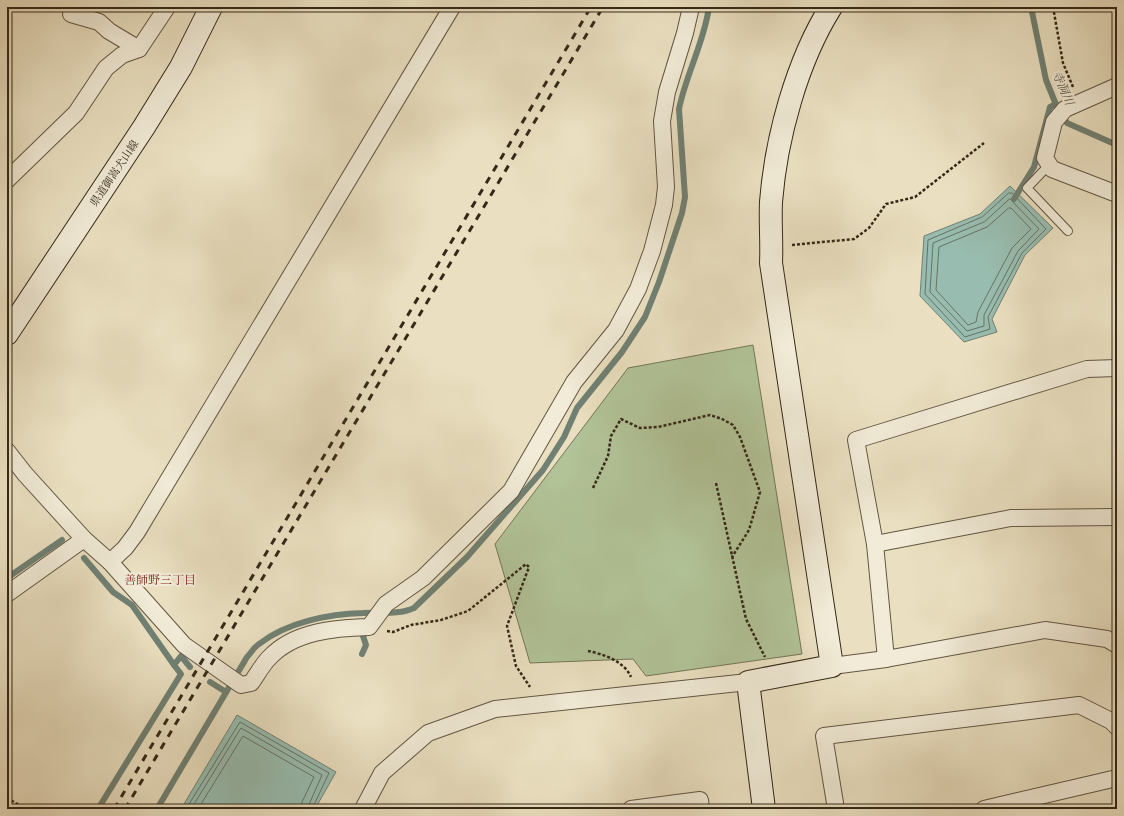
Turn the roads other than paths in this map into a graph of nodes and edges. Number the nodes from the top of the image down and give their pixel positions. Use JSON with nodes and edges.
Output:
{"nodes":[{"id":1,"x":167,"y":7,"type":"edge"},
{"id":2,"x":211,"y":7,"type":"edge"},
{"id":3,"x":452,"y":7,"type":"edge"},
{"id":4,"x":691,"y":7,"type":"edge"},
{"id":5,"x":831,"y":7,"type":"edge"},
{"id":6,"x":71,"y":14,"type":"dead end"},
{"id":7,"x":139,"y":49,"type":"junction"},
{"id":8,"x":1117,"y":86,"type":"edge"},
{"id":9,"x":1049,"y":164,"type":"junction"},
{"id":10,"x":7,"y":180,"type":"edge"},
{"id":11,"x":1117,"y":194,"type":"edge"},
{"id":12,"x":1068,"y":231,"type":"dead end"},
{"id":13,"x":9,"y":325,"type":"edge"},
{"id":14,"x":1117,"y":368,"type":"edge"},
{"id":15,"x":7,"y":450,"type":"edge"},
{"id":16,"x":1117,"y":517,"type":"edge"},
{"id":17,"x":84,"y":539,"type":"junction"},
{"id":18,"x":875,"y":544,"type":"junction"},
{"id":19,"x":110,"y":562,"type":"junction"},
{"id":20,"x":7,"y":594,"type":"edge"},
{"id":21,"x":1117,"y":645,"type":"edge"},
{"id":22,"x":886,"y":659,"type":"junction"},
{"id":23,"x":832,"y":666,"type":"junction"},
{"id":24,"x":748,"y":682,"type":"junction"},
{"id":25,"x":1117,"y":727,"type":"edge"},
{"id":26,"x":1117,"y":778,"type":"edge"},
{"id":27,"x":363,"y":809,"type":"edge"},
{"id":28,"x":631,"y":809,"type":"edge"},
{"id":29,"x":701,"y":809,"type":"edge"},
{"id":30,"x":764,"y":809,"type":"edge"},
{"id":31,"x":836,"y":809,"type":"edge"},
{"id":32,"x":984,"y":809,"type":"edge"}],
"edges":[{"from":1,"to":7,"type":"street"},
{"from":2,"to":13,"type":"street","name":"県道御嵩犬山線"},
{"from":3,"to":19,"type":"street"},
{"from":4,"to":19,"type":"street"},
{"from":5,"to":23,"type":"street"},
{"from":6,"to":7,"type":"street"},
{"from":7,"to":10,"type":"street"},
{"from":8,"to":9,"type":"street"},
{"from":9,"to":11,"type":"street"},
{"from":9,"to":12,"type":"lane"},
{"from":14,"to":18,"type":"street"},
{"from":15,"to":17,"type":"street"},
{"from":16,"to":18,"type":"street"},
{"from":17,"to":19,"type":"street"},
{"from":17,"to":20,"type":"street"},
{"from":18,"to":22,"type":"street"},
{"from":21,"to":22,"type":"street"},
{"from":22,"to":23,"type":"street"},
{"from":23,"to":24,"type":"street"},
{"from":24,"to":27,"type":"street"},
{"from":24,"to":30,"type":"street"},
{"from":25,"to":31,"type":"street"},
{"from":26,"to":32,"type":"street"},
{"from":28,"to":29,"type":"street"}]}
